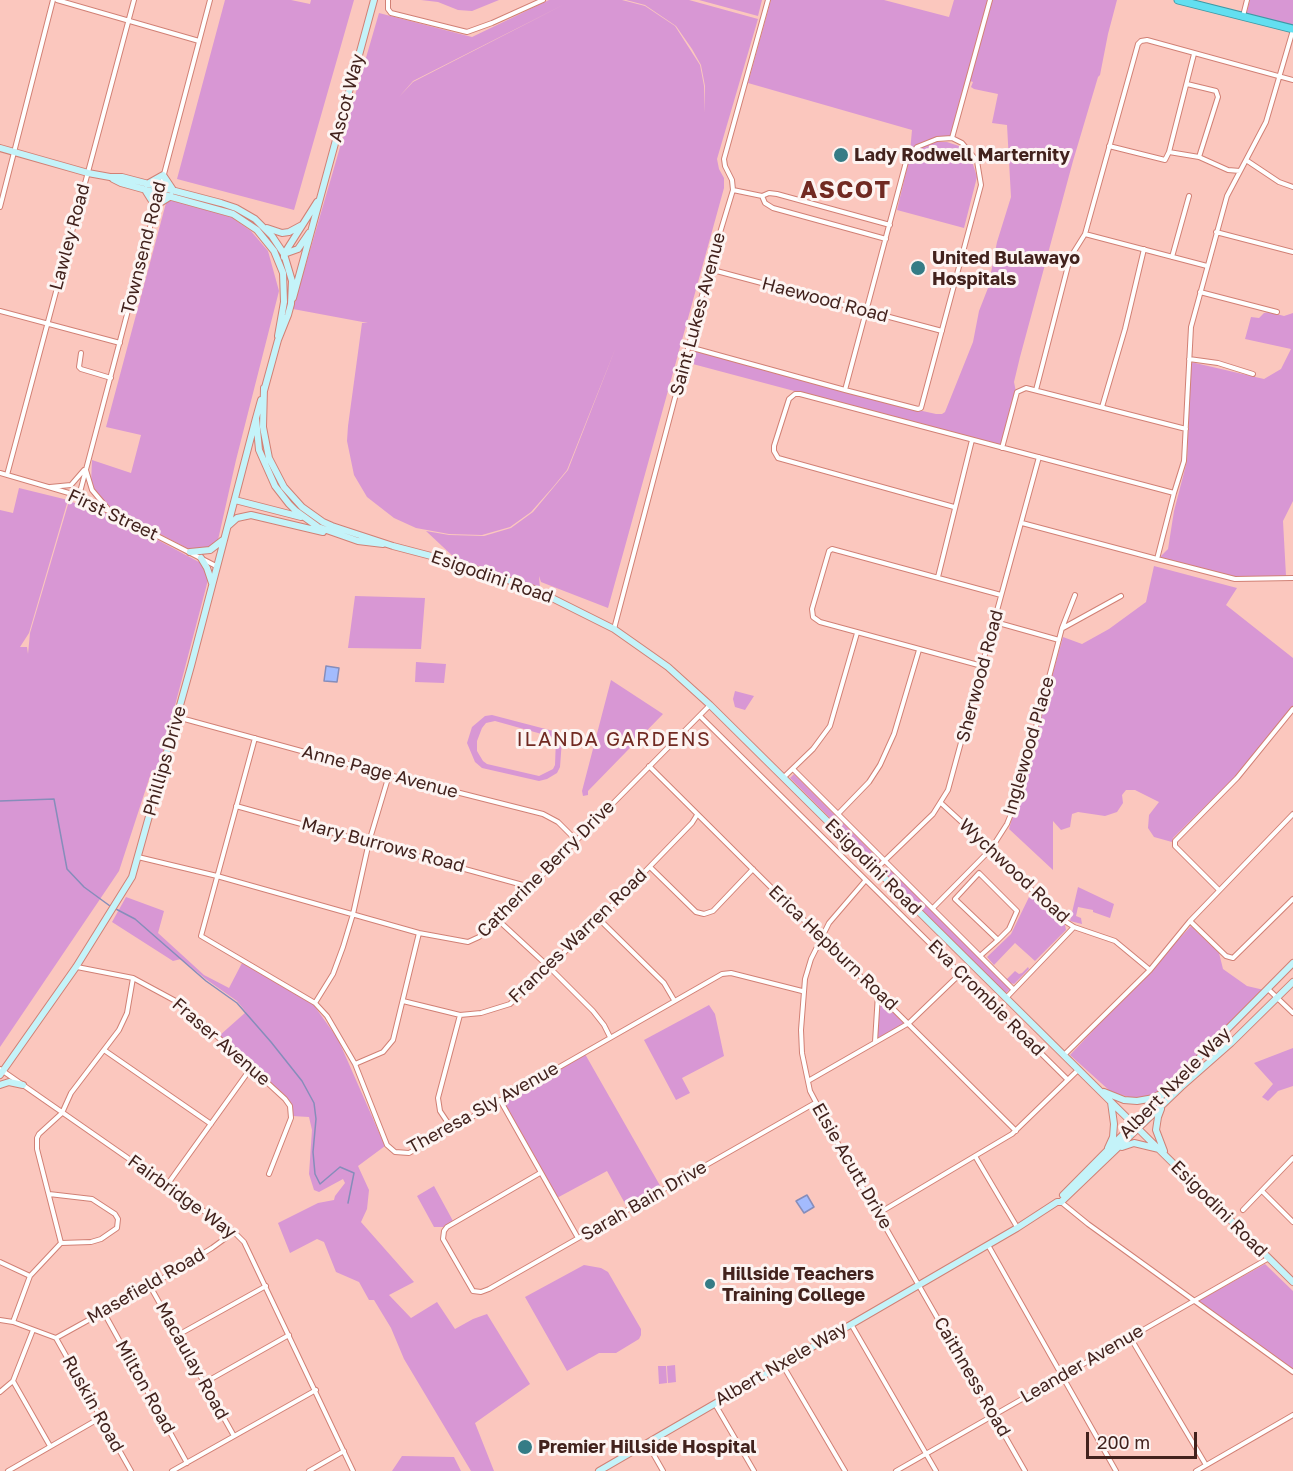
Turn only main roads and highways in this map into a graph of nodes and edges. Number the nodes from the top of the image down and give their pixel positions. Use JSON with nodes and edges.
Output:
{"nodes":[{"id":1,"x":374,"y":0,"type":"edge"},
{"id":2,"x":1178,"y":0,"type":"edge"},
{"id":3,"x":1293,"y":30,"type":"edge"},
{"id":4,"x":0,"y":148,"type":"edge"},
{"id":5,"x":146,"y":187,"type":"junction"},
{"id":6,"x":172,"y":194,"type":"junction"},
{"id":7,"x":321,"y":195,"type":"junction"},
{"id":8,"x":303,"y":224,"type":"junction"},
{"id":9,"x":260,"y":228,"type":"junction"},
{"id":10,"x":312,"y":228,"type":"junction"},
{"id":11,"x":284,"y":254,"type":"junction"},
{"id":12,"x":285,"y":290,"type":"junction"},
{"id":13,"x":291,"y":304,"type":"junction"},
{"id":14,"x":278,"y":340,"type":"junction"},
{"id":15,"x":264,"y":388,"type":"junction"},
{"id":16,"x":256,"y":418,"type":"junction"},
{"id":17,"x":235,"y":500,"type":"junction"},
{"id":18,"x":306,"y":519,"type":"junction"},
{"id":19,"x":323,"y":522,"type":"junction"},
{"id":20,"x":227,"y":527,"type":"junction"},
{"id":21,"x":223,"y":540,"type":"junction"},
{"id":22,"x":358,"y":541,"type":"junction"},
{"id":23,"x":393,"y":546,"type":"junction"},
{"id":24,"x":190,"y":552,"type":"road end"},
{"id":25,"x":201,"y":558,"type":"road end"},
{"id":26,"x":212,"y":583,"type":"junction"},
{"id":27,"x":1293,"y":963,"type":"edge"},
{"id":28,"x":1293,"y":982,"type":"edge"},
{"id":29,"x":1,"y":1071,"type":"edge"},
{"id":30,"x":22,"y":1084,"type":"road end"},
{"id":31,"x":0,"y":1085,"type":"edge"},
{"id":32,"x":1169,"y":1090,"type":"junction"},
{"id":33,"x":1100,"y":1091,"type":"junction"},
{"id":34,"x":1111,"y":1101,"type":"junction"},
{"id":35,"x":1163,"y":1106,"type":"junction"},
{"id":36,"x":1137,"y":1126,"type":"junction"},
{"id":37,"x":1117,"y":1149,"type":"junction"},
{"id":38,"x":1160,"y":1149,"type":"junction"},
{"id":39,"x":1107,"y":1151,"type":"junction"},
{"id":40,"x":1166,"y":1154,"type":"junction"},
{"id":41,"x":1059,"y":1201,"type":"junction"},
{"id":42,"x":1293,"y":1282,"type":"edge"},
{"id":43,"x":598,"y":1471,"type":"edge"}],
"edges":[{"from":1,"to":7,"type":"main road","name":"Ascot Way"},
{"from":2,"to":3,"type":"highway"},
{"from":4,"to":5,"type":"main road","name":"Esigodini Road"},
{"from":5,"to":6,"type":"main road","name":"Esigodini Road"},
{"from":5,"to":6,"type":"main road"},
{"from":5,"to":6,"type":"main road"},
{"from":6,"to":9,"type":"main road","name":"Esigodini Road"},
{"from":7,"to":8,"type":"main road"},
{"from":7,"to":10,"type":"main road","name":"Ascot Way"},
{"from":8,"to":9,"type":"main road"},
{"from":8,"to":11,"type":"main road"},
{"from":9,"to":11,"type":"main road","name":"Esigodini Road"},
{"from":9,"to":12,"type":"main road","name":"Esigodini Road"},
{"from":10,"to":11,"type":"main road"},
{"from":10,"to":13,"type":"main road","name":"Ascot Way"},
{"from":11,"to":12,"type":"main road"},
{"from":11,"to":13,"type":"main road","name":"Esigodini Road"},
{"from":12,"to":14,"type":"main road","name":"Esigodini Road"},
{"from":13,"to":14,"type":"main road","name":"Esigodini Road"},
{"from":14,"to":15,"type":"main road","name":"Esigodini Road"},
{"from":15,"to":16,"type":"main road","name":"Esigodini Road"},
{"from":15,"to":19,"type":"main road","name":"Esigodini Road"},
{"from":16,"to":17,"type":"main road","name":"Phillips Drive"},
{"from":16,"to":18,"type":"main road","name":"Esigodini Road"},
{"from":17,"to":18,"type":"main road"},
{"from":17,"to":20,"type":"main road","name":"Phillips Drive"},
{"from":18,"to":19,"type":"main road"},
{"from":18,"to":22,"type":"main road","name":"Esigodini Road"},
{"from":19,"to":23,"type":"main road","name":"Esigodini Road"},
{"from":20,"to":21,"type":"main road","name":"Phillips Drive"},
{"from":20,"to":22,"type":"main road"},
{"from":21,"to":24,"type":"main road"},
{"from":21,"to":26,"type":"main road","name":"Phillips Drive"},
{"from":22,"to":23,"type":"main road","name":"Esigodini Road"},
{"from":23,"to":33,"type":"main road","name":"Esigodini Road"},
{"from":25,"to":26,"type":"main road"},
{"from":26,"to":29,"type":"main road","name":"Phillips Drive"},
{"from":27,"to":32,"type":"main road","name":"Albert Nxele Way"},
{"from":28,"to":35,"type":"main road","name":"Albert Nxele Way"},
{"from":30,"to":31,"type":"main road"},
{"from":32,"to":33,"type":"main road"},
{"from":32,"to":36,"type":"main road","name":"Albert Nxele Way"},
{"from":33,"to":34,"type":"main road","name":"Esigodini Road"},
{"from":34,"to":36,"type":"main road","name":"Esigodini Road"},
{"from":34,"to":39,"type":"main road"},
{"from":35,"to":36,"type":"main road","name":"Albert Nxele Way"},
{"from":35,"to":40,"type":"main road"},
{"from":36,"to":37,"type":"main road","name":"Albert Nxele Way"},
{"from":36,"to":38,"type":"main road","name":"Esigodini Road"},
{"from":36,"to":39,"type":"main road","name":"Albert Nxele Way"},
{"from":37,"to":38,"type":"main road"},
{"from":37,"to":41,"type":"main road","name":"Albert Nxele Way"},
{"from":38,"to":40,"type":"main road","name":"Esigodini Road"},
{"from":39,"to":41,"type":"main road","name":"Albert Nxele Way"},
{"from":40,"to":42,"type":"main road","name":"Esigodini Road"},
{"from":41,"to":43,"type":"main road","name":"Albert Nxele Way"}]}
